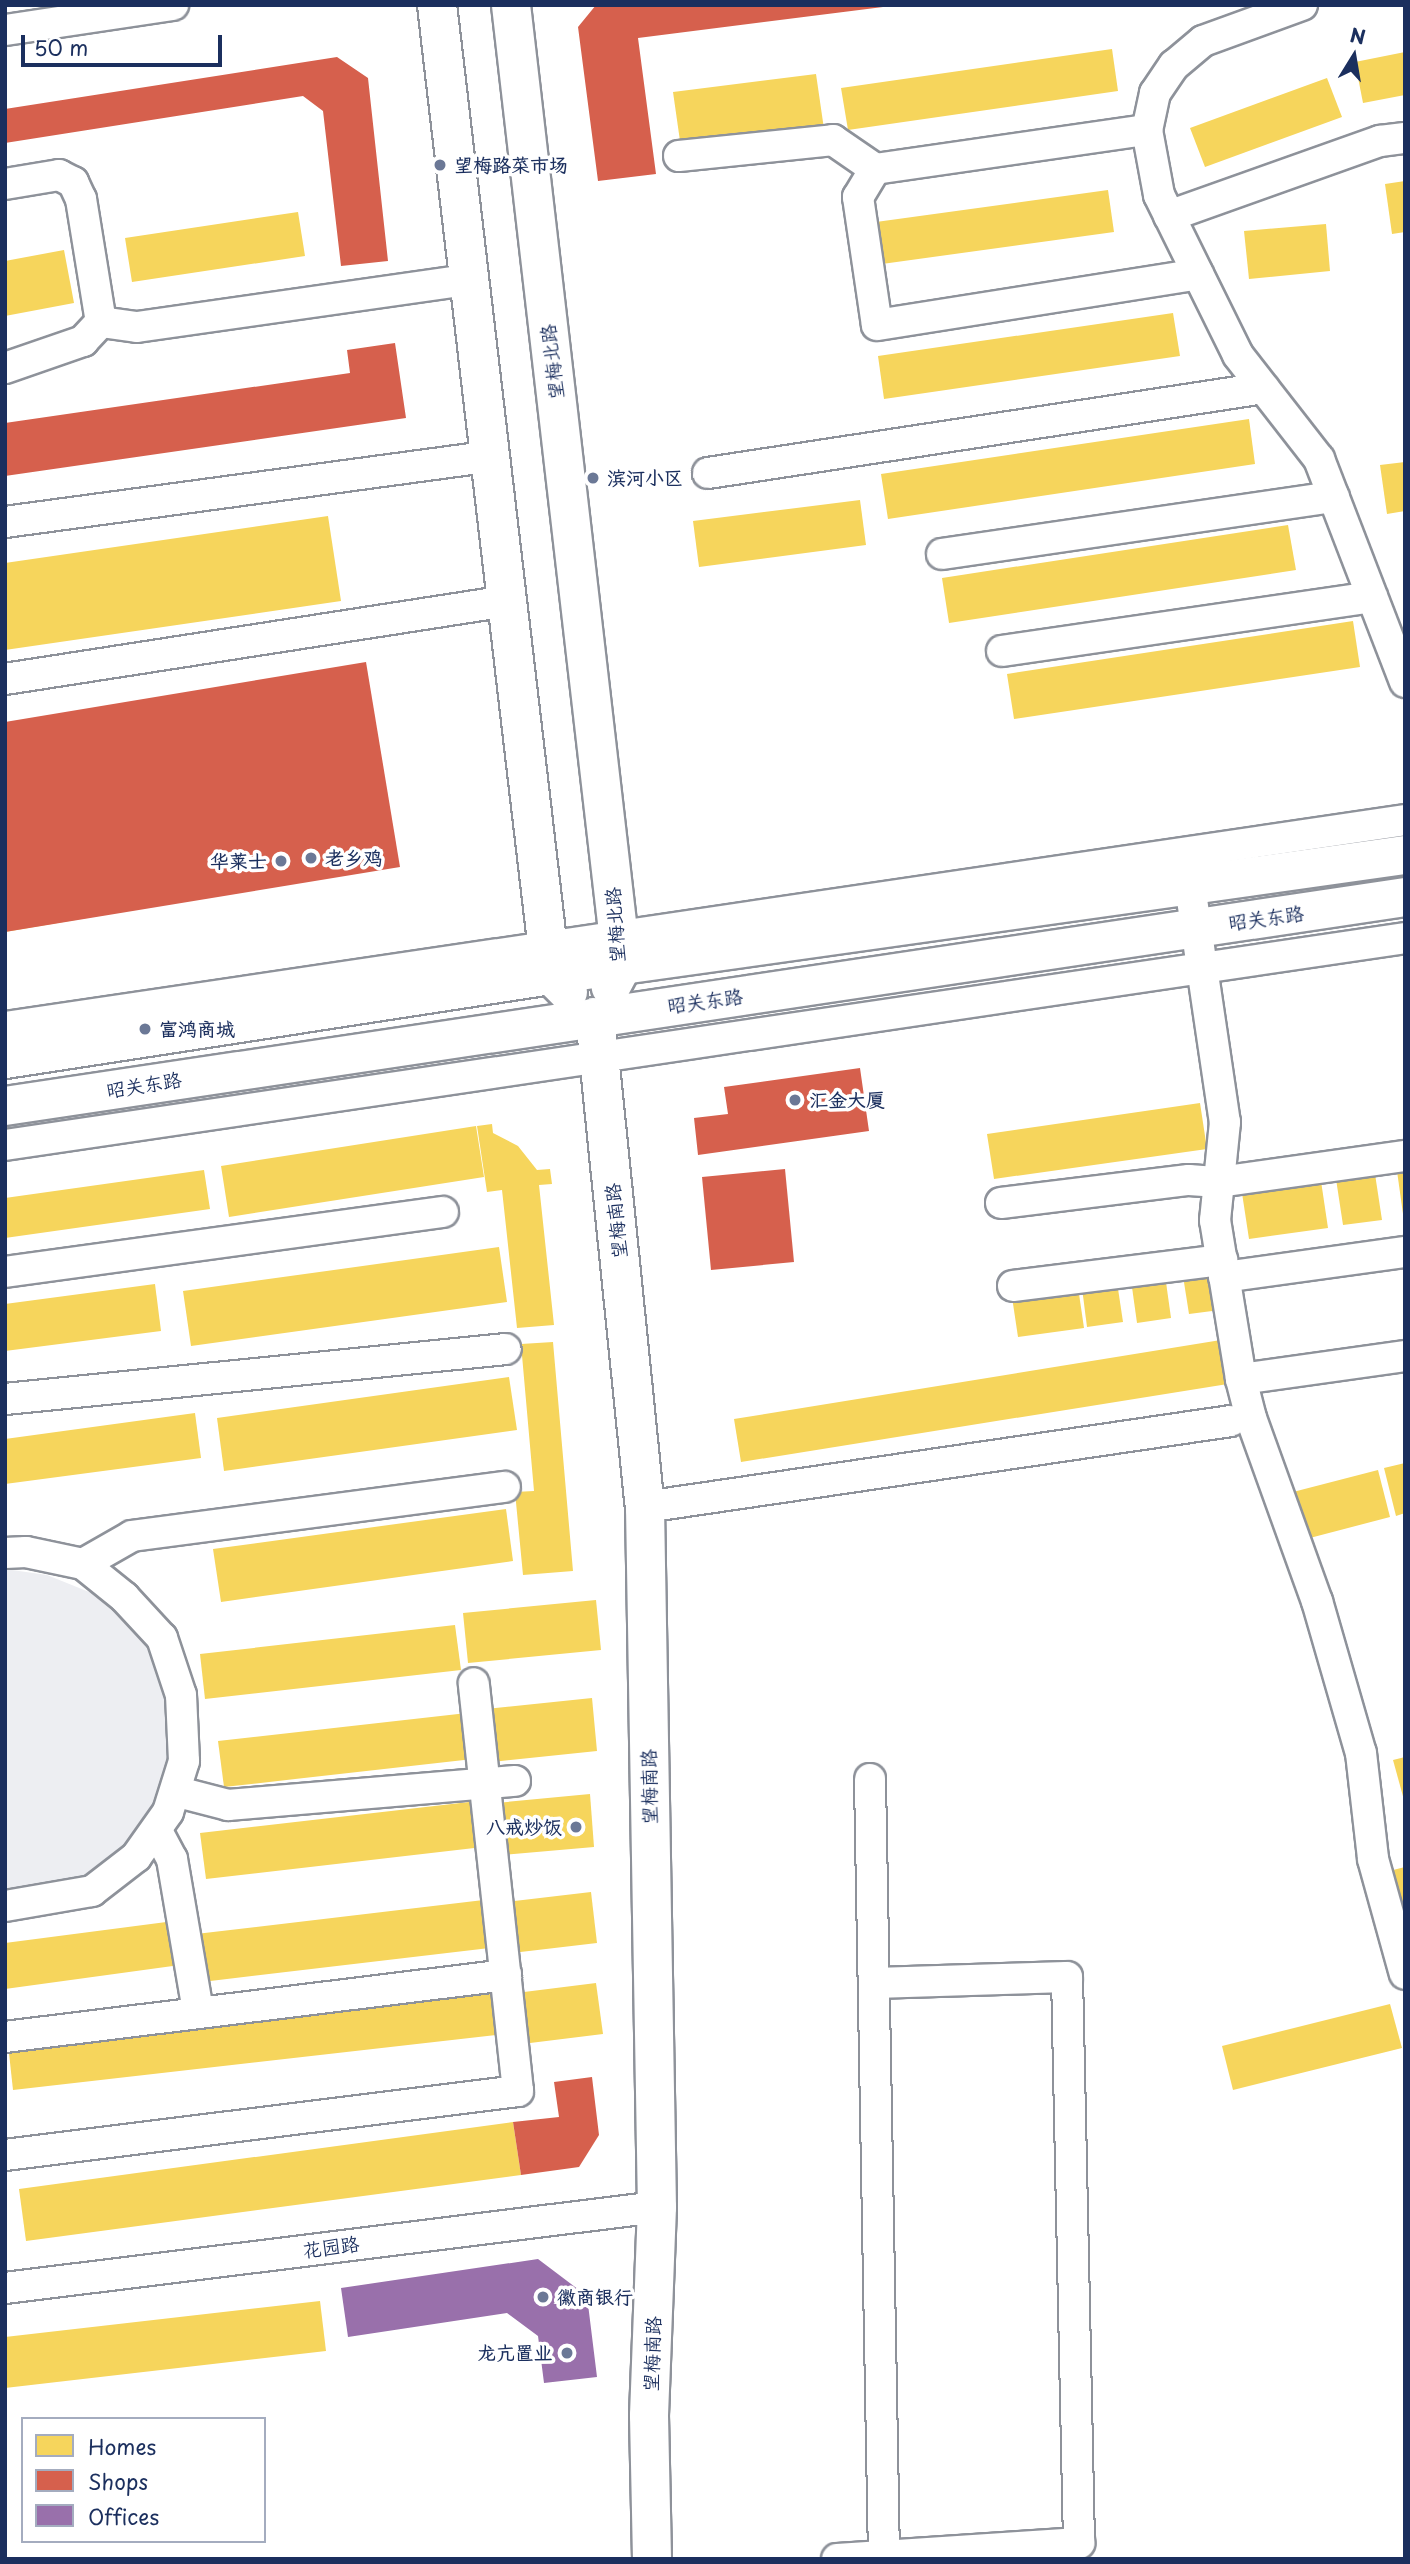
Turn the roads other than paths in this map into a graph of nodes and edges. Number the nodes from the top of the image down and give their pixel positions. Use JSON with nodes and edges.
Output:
{"nodes":[{"id":1,"x":173,"y":5,"type":"edge"},
{"id":2,"x":437,"y":5,"type":"edge"},
{"id":3,"x":511,"y":5,"type":"edge"},
{"id":4,"x":1303,"y":5,"type":"edge"},
{"id":5,"x":1250,"y":13,"type":"edge"},
{"id":6,"x":5,"y":30,"type":"edge"},
{"id":7,"x":1147,"y":130,"type":"junction"},
{"id":8,"x":1405,"y":138,"type":"edge"},
{"id":9,"x":679,"y":156,"type":"dead end"},
{"id":10,"x":875,"y":169,"type":"junction"},
{"id":11,"x":5,"y":184,"type":"edge"},
{"id":12,"x":1169,"y":216,"type":"junction"},
{"id":13,"x":1198,"y":274,"type":"junction"},
{"id":14,"x":466,"y":280,"type":"junction"},
{"id":15,"x":101,"y":322,"type":"junction"},
{"id":16,"x":5,"y":368,"type":"edge"},
{"id":17,"x":1264,"y":388,"type":"junction"},
{"id":18,"x":490,"y":456,"type":"junction"},
{"id":19,"x":708,"y":473,"type":"dead end"},
{"id":20,"x":1334,"y":497,"type":"junction"},
{"id":21,"x":5,"y":522,"type":"edge"},
{"id":22,"x":942,"y":554,"type":"dead end"},
{"id":23,"x":1372,"y":597,"type":"junction"},
{"id":24,"x":507,"y":601,"type":"junction"},
{"id":25,"x":1002,"y":651,"type":"dead end"},
{"id":26,"x":5,"y":679,"type":"edge"},
{"id":27,"x":1405,"y":682,"type":"edge"},
{"id":28,"x":1405,"y":820,"type":"edge"},
{"id":29,"x":1405,"y":855,"type":"edge"},
{"id":30,"x":1189,"y":886,"type":"junction"},
{"id":31,"x":1405,"y":897,"type":"edge"},
{"id":32,"x":1195,"y":928,"type":"junction"},
{"id":33,"x":1405,"y":938,"type":"edge"},
{"id":34,"x":620,"y":951,"type":"junction"},
{"id":35,"x":549,"y":961,"type":"junction"},
{"id":36,"x":1200,"y":968,"type":"junction"},
{"id":37,"x":213,"y":1012,"type":"junction"},
{"id":38,"x":595,"y":1017,"type":"junction"},
{"id":39,"x":5,"y":1027,"type":"edge"},
{"id":40,"x":599,"y":1057,"type":"junction"},
{"id":41,"x":5,"y":1059,"type":"edge"},
{"id":42,"x":221,"y":1073,"type":"junction"},
{"id":43,"x":5,"y":1106,"type":"edge"},
{"id":44,"x":225,"y":1112,"type":"junction"},
{"id":45,"x":5,"y":1145,"type":"edge"},
{"id":46,"x":1405,"y":1156,"type":"edge"},
{"id":47,"x":1219,"y":1182,"type":"junction"},
{"id":48,"x":1001,"y":1203,"type":"dead end"},
{"id":49,"x":443,"y":1212,"type":"dead end"},
{"id":50,"x":1405,"y":1252,"type":"edge"},
{"id":51,"x":1223,"y":1268,"type":"junction"},
{"id":52,"x":5,"y":1272,"type":"edge"},
{"id":53,"x":1013,"y":1286,"type":"dead end"},
{"id":54,"x":506,"y":1349,"type":"dead end"},
{"id":55,"x":1405,"y":1356,"type":"edge"},
{"id":56,"x":1241,"y":1380,"type":"junction"},
{"id":57,"x":5,"y":1399,"type":"edge"},
{"id":58,"x":1241,"y":1419,"type":"junction"},
{"id":59,"x":505,"y":1487,"type":"dead end"},
{"id":60,"x":645,"y":1507,"type":"junction"},
{"id":61,"x":5,"y":1553,"type":"edge"},
{"id":62,"x":83,"y":1564,"type":"junction"},
{"id":63,"x":474,"y":1683,"type":"dead end"},
{"id":64,"x":870,"y":1779,"type":"dead end"},
{"id":65,"x":515,"y":1781,"type":"dead end"},
{"id":66,"x":178,"y":1792,"type":"junction"},
{"id":67,"x":156,"y":1831,"type":"junction"},
{"id":68,"x":5,"y":1906,"type":"edge"},
{"id":69,"x":1405,"y":1973,"type":"edge"},
{"id":70,"x":506,"y":1975,"type":"junction"},
{"id":71,"x":874,"y":1983,"type":"junction"},
{"id":72,"x":198,"y":2011,"type":"junction"},
{"id":73,"x":5,"y":2037,"type":"edge"},
{"id":74,"x":5,"y":2155,"type":"edge"},
{"id":75,"x":657,"y":2207,"type":"junction"},
{"id":76,"x":5,"y":2288,"type":"edge"},
{"id":77,"x":884,"y":2556,"type":"junction"},
{"id":78,"x":652,"y":2559,"type":"edge"},
{"id":79,"x":837,"y":2559,"type":"edge"}],
"edges":[{"from":1,"to":6,"type":"street"},
{"from":2,"to":14,"type":"main road"},
{"from":3,"to":34,"type":"main road","name":"望梅北路"},
{"from":4,"to":5,"type":"street"},
{"from":5,"to":7,"type":"street"},
{"from":7,"to":10,"type":"street"},
{"from":7,"to":12,"type":"street"},
{"from":8,"to":12,"type":"street"},
{"from":9,"to":10,"type":"street"},
{"from":10,"to":13,"type":"street"},
{"from":11,"to":15,"type":"street"},
{"from":12,"to":13,"type":"street"},
{"from":13,"to":17,"type":"street"},
{"from":14,"to":15,"type":"street"},
{"from":14,"to":18,"type":"main road"},
{"from":15,"to":16,"type":"street"},
{"from":17,"to":19,"type":"street"},
{"from":17,"to":20,"type":"street"},
{"from":18,"to":21,"type":"street"},
{"from":18,"to":24,"type":"main road"},
{"from":20,"to":22,"type":"street"},
{"from":20,"to":23,"type":"street"},
{"from":23,"to":25,"type":"street"},
{"from":23,"to":27,"type":"street"},
{"from":24,"to":26,"type":"street"},
{"from":24,"to":35,"type":"main road"},
{"from":28,"to":34,"type":"street"},
{"from":29,"to":30,"type":"main road"},
{"from":30,"to":32,"type":"street"},
{"from":30,"to":34,"type":"main road"},
{"from":31,"to":32,"type":"main road","name":"昭关东路"},
{"from":32,"to":36,"type":"street"},
{"from":32,"to":38,"type":"main road","name":"昭关东路"},
{"from":33,"to":36,"type":"street"},
{"from":34,"to":35,"type":"main road"},
{"from":34,"to":38,"type":"main road","name":"望梅北路"},
{"from":35,"to":37,"type":"main road"},
{"from":35,"to":38,"type":"main road"},
{"from":36,"to":40,"type":"street"},
{"from":36,"to":47,"type":"street"},
{"from":37,"to":39,"type":"street"},
{"from":37,"to":41,"type":"main road"},
{"from":37,"to":42,"type":"street"},
{"from":38,"to":40,"type":"main road","name":"望梅南路"},
{"from":38,"to":42,"type":"main road","name":"昭关东路"},
{"from":40,"to":44,"type":"street"},
{"from":40,"to":60,"type":"main road","name":"望梅南路"},
{"from":42,"to":43,"type":"main road","name":"昭关东路"},
{"from":42,"to":44,"type":"street"},
{"from":44,"to":45,"type":"street"},
{"from":46,"to":47,"type":"street"},
{"from":47,"to":48,"type":"street"},
{"from":47,"to":51,"type":"street"},
{"from":49,"to":52,"type":"street"},
{"from":50,"to":51,"type":"street"},
{"from":51,"to":53,"type":"street"},
{"from":51,"to":56,"type":"street"},
{"from":54,"to":57,"type":"street"},
{"from":55,"to":56,"type":"street"},
{"from":56,"to":58,"type":"street"},
{"from":58,"to":60,"type":"street"},
{"from":58,"to":69,"type":"street"},
{"from":59,"to":62,"type":"street"},
{"from":60,"to":75,"type":"main road","name":"望梅南路"},
{"from":61,"to":62,"type":"street"},
{"from":62,"to":66,"type":"street"},
{"from":63,"to":70,"type":"street"},
{"from":64,"to":71,"type":"street"},
{"from":65,"to":66,"type":"street"},
{"from":66,"to":67,"type":"street"},
{"from":67,"to":68,"type":"street"},
{"from":67,"to":72,"type":"street"},
{"from":70,"to":72,"type":"street"},
{"from":70,"to":74,"type":"street"},
{"from":71,"to":77,"type":"street"},
{"from":71,"to":77,"type":"street"},
{"from":72,"to":73,"type":"street"},
{"from":75,"to":76,"type":"street","name":"花园路"},
{"from":75,"to":78,"type":"main road","name":"望梅南路"},
{"from":77,"to":79,"type":"street"}]}
